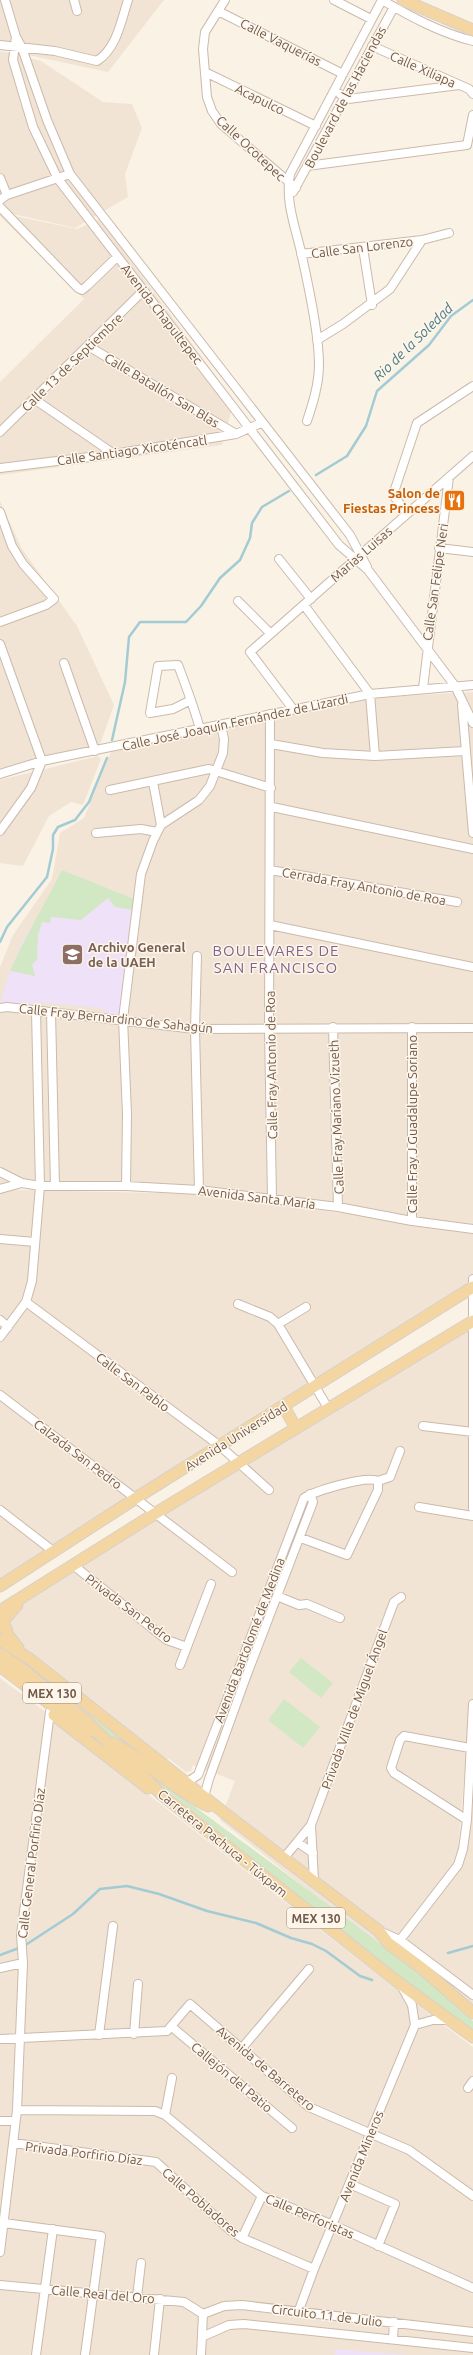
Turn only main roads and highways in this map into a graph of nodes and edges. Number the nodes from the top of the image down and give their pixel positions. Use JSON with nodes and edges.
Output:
{"nodes":[{"id":1,"x":398,"y":3,"type":"edge"},
{"id":2,"x":473,"y":30,"type":"edge"},
{"id":3,"x":473,"y":1287,"type":"edge"},
{"id":4,"x":473,"y":1321,"type":"edge"},
{"id":5,"x":284,"y":1407,"type":"junction"},
{"id":6,"x":296,"y":1428,"type":"junction"},
{"id":7,"x":0,"y":1586,"type":"edge"},
{"id":8,"x":30,"y":1593,"type":"junction"},
{"id":9,"x":0,"y":1611,"type":"edge"},
{"id":10,"x":0,"y":1640,"type":"edge"},
{"id":11,"x":22,"y":1653,"type":"junction"},
{"id":12,"x":0,"y":1654,"type":"edge"},
{"id":13,"x":0,"y":1666,"type":"edge"},
{"id":14,"x":0,"y":1674,"type":"edge"},
{"id":15,"x":100,"y":1736,"type":"junction"},
{"id":16,"x":162,"y":1795,"type":"junction"},
{"id":17,"x":227,"y":1815,"type":"junction"},
{"id":18,"x":473,"y":2013,"type":"edge"},
{"id":19,"x":473,"y":2037,"type":"edge"}],
"edges":[{"from":1,"to":2,"type":"main road"},
{"from":3,"to":5,"type":"main road","name":"Avenida Universidad"},
{"from":4,"to":6,"type":"main road","name":"Avenida Universidad"},
{"from":5,"to":6,"type":"main road"},
{"from":5,"to":7,"type":"main road","name":"Avenida Universidad"},
{"from":6,"to":8,"type":"main road","name":"Avenida Universidad"},
{"from":8,"to":9,"type":"main road","name":"Avenida Universidad"},
{"from":8,"to":11,"type":"main road"},
{"from":10,"to":11,"type":"main road","name":"Carretera Pachuca - Túxpam","number":"MEX 130"},
{"from":11,"to":17,"type":"main road","name":"Carretera Pachuca - Túxpam","number":"MEX 130"},
{"from":12,"to":15,"type":"main road","name":"Carretera Pachuca - Túxpam","number":"MEX 130"},
{"from":13,"to":15,"type":"main road"},
{"from":14,"to":16,"type":"main road"},
{"from":15,"to":16,"type":"main road","name":"Carretera Pachuca - Túxpam","number":"MEX 130"},
{"from":15,"to":17,"type":"main road"},
{"from":16,"to":19,"type":"main road","name":"Carretera Pachuca - Túxpam","number":"MEX 130"},
{"from":17,"to":18,"type":"main road","name":"Carretera Pachuca - Túxpam","number":"MEX 130"}]}
